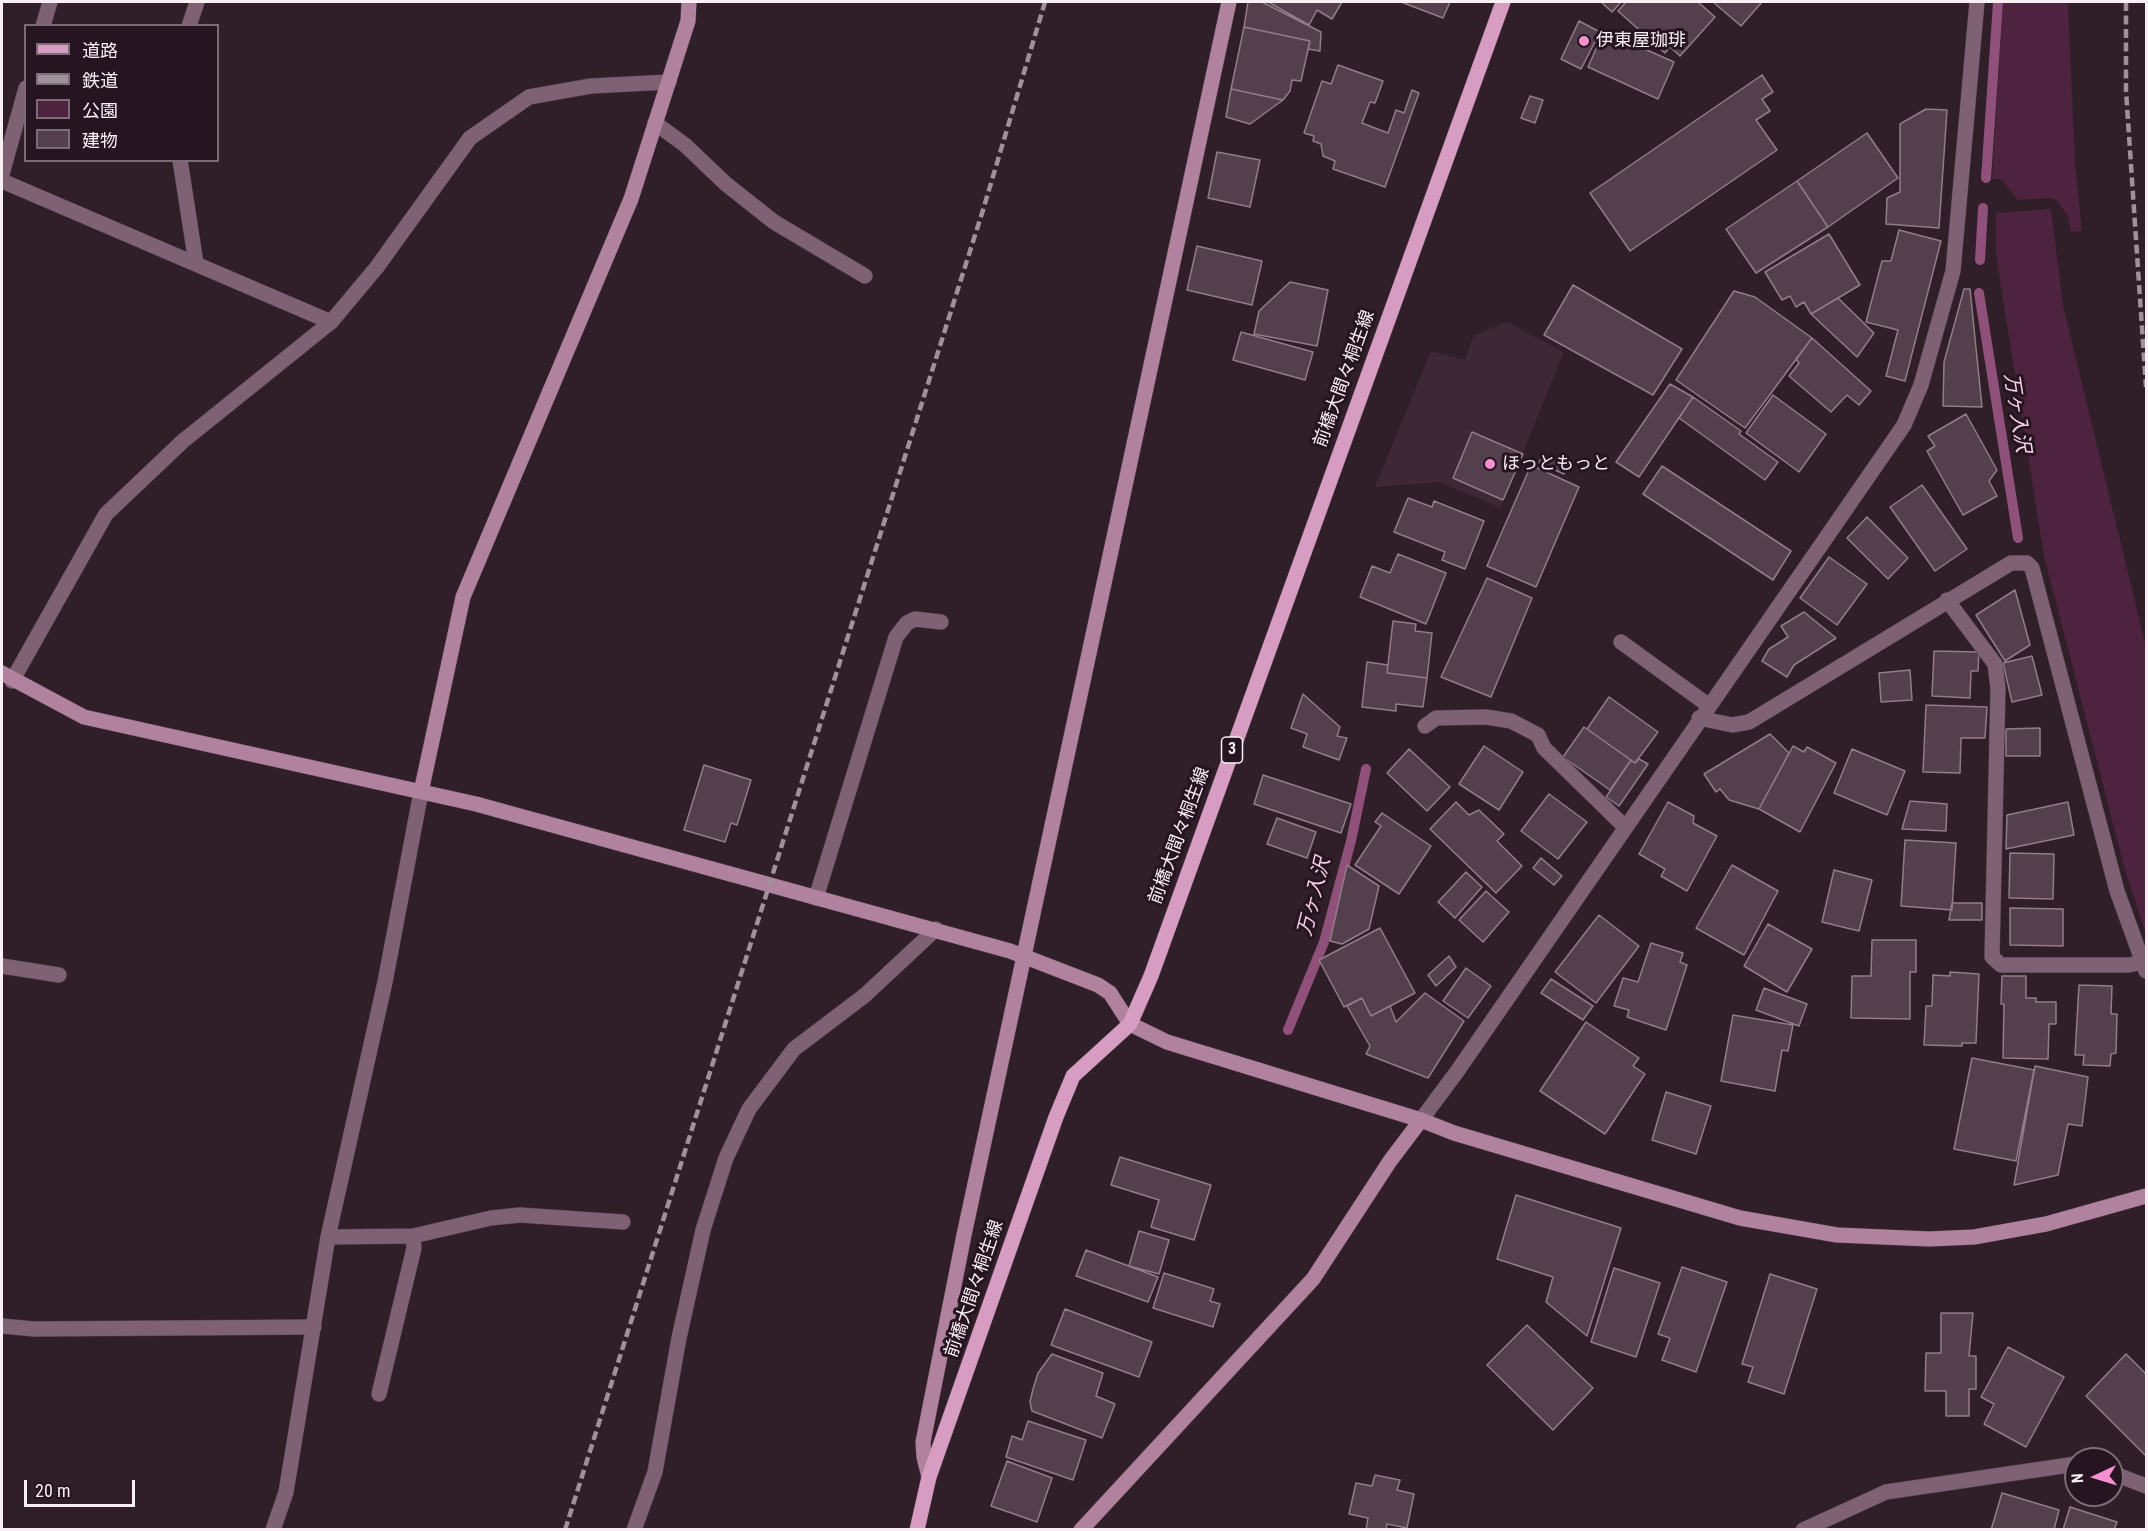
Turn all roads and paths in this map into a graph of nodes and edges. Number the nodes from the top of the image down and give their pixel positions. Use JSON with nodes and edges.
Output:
{"nodes":[{"id":1,"x":50,"y":2,"type":"edge"},
{"id":2,"x":197,"y":2,"type":"edge"},
{"id":3,"x":689,"y":2,"type":"edge"},
{"id":4,"x":1229,"y":2,"type":"edge"},
{"id":5,"x":1503,"y":2,"type":"edge"},
{"id":6,"x":1977,"y":2,"type":"edge"},
{"id":7,"x":44,"y":24,"type":"edge"},
{"id":8,"x":190,"y":24,"type":"edge"},
{"id":9,"x":669,"y":82,"type":"junction"},
{"id":10,"x":24,"y":95,"type":"edge"},
{"id":11,"x":655,"y":123,"type":"junction"},
{"id":12,"x":180,"y":162,"type":"edge"},
{"id":13,"x":2,"y":174,"type":"edge"},
{"id":14,"x":2,"y":181,"type":"edge"},
{"id":15,"x":196,"y":263,"type":"junction"},
{"id":16,"x":865,"y":276,"type":"dead end"},
{"id":17,"x":331,"y":322,"type":"junction"},
{"id":18,"x":1947,"y":600,"type":"junction"},
{"id":19,"x":941,"y":622,"type":"dead end"},
{"id":20,"x":1621,"y":642,"type":"dead end"},
{"id":21,"x":7,"y":677,"type":"edge"},
{"id":22,"x":1708,"y":705,"type":"junction"},
{"id":23,"x":1699,"y":718,"type":"junction"},
{"id":24,"x":1425,"y":726,"type":"dead end"},
{"id":25,"x":421,"y":792,"type":"junction"},
{"id":26,"x":1625,"y":827,"type":"junction"},
{"id":27,"x":816,"y":898,"type":"junction"},
{"id":28,"x":936,"y":929,"type":"junction"},
{"id":29,"x":1025,"y":957,"type":"junction"},
{"id":30,"x":2,"y":966,"type":"edge"},
{"id":31,"x":2145,"y":967,"type":"edge"},
{"id":32,"x":59,"y":975,"type":"dead end"},
{"id":33,"x":1130,"y":1024,"type":"junction"},
{"id":34,"x":1421,"y":1120,"type":"junction"},
{"id":35,"x":2146,"y":1196,"type":"edge"},
{"id":36,"x":623,"y":1222,"type":"dead end"},
{"id":37,"x":413,"y":1236,"type":"junction"},
{"id":38,"x":328,"y":1237,"type":"junction"},
{"id":39,"x":2,"y":1326,"type":"edge"},
{"id":40,"x":314,"y":1327,"type":"junction"},
{"id":41,"x":379,"y":1394,"type":"dead end"},
{"id":42,"x":2064,"y":1466,"type":"edge"},
{"id":43,"x":929,"y":1477,"type":"junction"},
{"id":44,"x":2124,"y":1478,"type":"edge"},
{"id":45,"x":2146,"y":1486,"type":"edge"},
{"id":46,"x":273,"y":1530,"type":"edge"},
{"id":47,"x":634,"y":1530,"type":"edge"},
{"id":48,"x":916,"y":1530,"type":"edge"},
{"id":49,"x":1081,"y":1530,"type":"edge"},
{"id":50,"x":1803,"y":1530,"type":"edge"}],
"edges":[{"from":1,"to":7,"type":"street"},
{"from":2,"to":8,"type":"street"},
{"from":3,"to":9,"type":"street"},
{"from":4,"to":29,"type":"street"},
{"from":5,"to":33,"type":"main road","name":"前橋大間々桐生線","number":"3"},
{"from":6,"to":22,"type":"street"},
{"from":9,"to":11,"type":"street"},
{"from":9,"to":17,"type":"street"},
{"from":10,"to":13,"type":"street"},
{"from":11,"to":16,"type":"street"},
{"from":11,"to":25,"type":"street"},
{"from":12,"to":15,"type":"street"},
{"from":14,"to":15,"type":"street"},
{"from":15,"to":17,"type":"street"},
{"from":17,"to":21,"type":"street"},
{"from":18,"to":23,"type":"street"},
{"from":18,"to":31,"type":"street"},
{"from":18,"to":31,"type":"street"},
{"from":19,"to":27,"type":"street"},
{"from":20,"to":22,"type":"street"},
{"from":21,"to":25,"type":"street"},
{"from":22,"to":23,"type":"street"},
{"from":23,"to":26,"type":"street"},
{"from":24,"to":26,"type":"street"},
{"from":25,"to":27,"type":"street"},
{"from":25,"to":38,"type":"street"},
{"from":26,"to":34,"type":"street"},
{"from":27,"to":28,"type":"street"},
{"from":28,"to":29,"type":"street"},
{"from":28,"to":47,"type":"street"},
{"from":29,"to":33,"type":"street"},
{"from":29,"to":43,"type":"street"},
{"from":30,"to":32,"type":"street"},
{"from":33,"to":34,"type":"street"},
{"from":33,"to":43,"type":"main road","name":"前橋大間々桐生線","number":"3"},
{"from":34,"to":35,"type":"street"},
{"from":34,"to":49,"type":"street"},
{"from":36,"to":37,"type":"street"},
{"from":37,"to":38,"type":"street"},
{"from":37,"to":41,"type":"street"},
{"from":38,"to":40,"type":"street"},
{"from":39,"to":40,"type":"street"},
{"from":40,"to":46,"type":"street"},
{"from":42,"to":50,"type":"street"},
{"from":43,"to":48,"type":"main road","name":"前橋大間々桐生線","number":"3"},
{"from":44,"to":45,"type":"street"}]}
